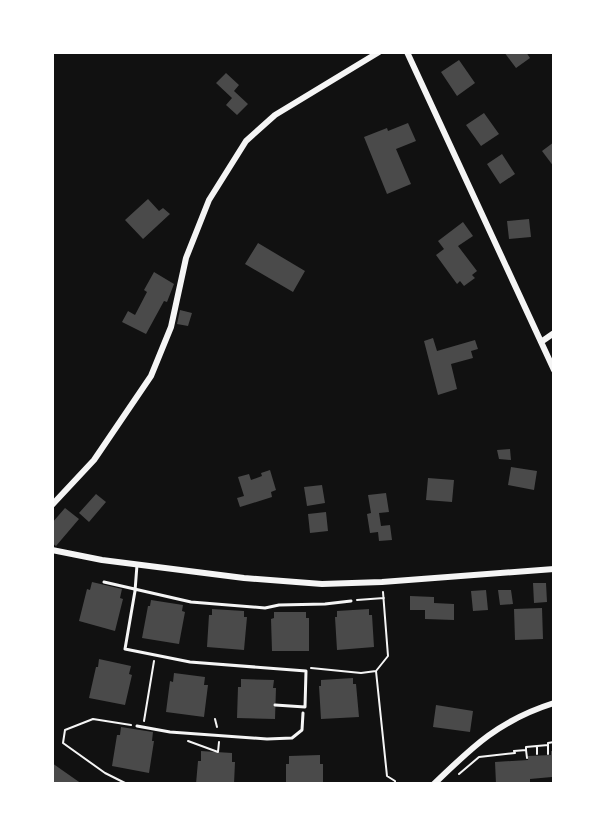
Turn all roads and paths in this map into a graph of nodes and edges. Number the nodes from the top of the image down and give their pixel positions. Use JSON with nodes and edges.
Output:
{"nodes":[{"id":1,"x":379,"y":52,"type":"edge"},
{"id":2,"x":407,"y":52,"type":"edge"},
{"id":3,"x":554,"y":333,"type":"edge"},
{"id":4,"x":541,"y":342,"type":"junction"},
{"id":5,"x":554,"y":370,"type":"edge"},
{"id":6,"x":52,"y":505,"type":"edge"},
{"id":7,"x":52,"y":550,"type":"edge"},
{"id":8,"x":137,"y":565,"type":"junction"},
{"id":9,"x":554,"y":569,"type":"edge"},
{"id":10,"x":104,"y":582,"type":"dead end"},
{"id":11,"x":383,"y":588,"type":"dead end"},
{"id":12,"x":135,"y":591,"type":"junction"},
{"id":13,"x":384,"y":598,"type":"junction"},
{"id":14,"x":351,"y":601,"type":"joint"},
{"id":15,"x":155,"y":656,"type":"junction"},
{"id":16,"x":306,"y":670,"type":"junction"},
{"id":17,"x":376,"y":671,"type":"junction"},
{"id":18,"x":554,"y":703,"type":"edge"},
{"id":19,"x":275,"y":705,"type":"dead end"},
{"id":20,"x":303,"y":713,"type":"dead end"},
{"id":21,"x":214,"y":719,"type":"dead end"},
{"id":22,"x":137,"y":726,"type":"joint"},
{"id":23,"x":143,"y":727,"type":"junction"},
{"id":24,"x":217,"y":729,"type":"dead end"},
{"id":25,"x":176,"y":733,"type":"junction"},
{"id":26,"x":219,"y":739,"type":"dead end"},
{"id":27,"x":554,"y":742,"type":"edge"},
{"id":28,"x":548,"y":745,"type":"junction"},
{"id":29,"x":537,"y":746,"type":"junction"},
{"id":30,"x":526,"y":750,"type":"junction"},
{"id":31,"x":515,"y":753,"type":"junction"},
{"id":32,"x":537,"y":754,"type":"dead end"},
{"id":33,"x":548,"y":754,"type":"dead end"},
{"id":34,"x":503,"y":755,"type":"junction"},
{"id":35,"x":526,"y":758,"type":"dead end"},
{"id":36,"x":515,"y":759,"type":"dead end"},
{"id":37,"x":503,"y":760,"type":"dead end"},
{"id":38,"x":458,"y":775,"type":"dead end"},
{"id":39,"x":127,"y":783,"type":"edge"},
{"id":40,"x":395,"y":783,"type":"edge"},
{"id":41,"x":434,"y":783,"type":"edge"}],
"edges":[{"from":1,"to":6,"type":"street"},
{"from":2,"to":4,"type":"street"},
{"from":3,"to":4,"type":"street"},
{"from":4,"to":5,"type":"street"},
{"from":7,"to":8,"type":"street"},
{"from":8,"to":9,"type":"street"},
{"from":8,"to":12,"type":"lane"},
{"from":10,"to":12,"type":"lane"},
{"from":11,"to":13,"type":"path"},
{"from":12,"to":14,"type":"lane"},
{"from":12,"to":15,"type":"lane"},
{"from":13,"to":14,"type":"path"},
{"from":13,"to":17,"type":"path"},
{"from":15,"to":16,"type":"lane"},
{"from":15,"to":23,"type":"path"},
{"from":16,"to":17,"type":"path"},
{"from":16,"to":19,"type":"lane"},
{"from":17,"to":40,"type":"path"},
{"from":18,"to":41,"type":"street"},
{"from":20,"to":25,"type":"lane"},
{"from":21,"to":24,"type":"path"},
{"from":22,"to":23,"type":"lane"},
{"from":22,"to":39,"type":"path"},
{"from":23,"to":25,"type":"lane"},
{"from":25,"to":26,"type":"path"},
{"from":27,"to":28,"type":"path"},
{"from":28,"to":29,"type":"path"},
{"from":28,"to":33,"type":"path"},
{"from":29,"to":30,"type":"path"},
{"from":29,"to":32,"type":"path"},
{"from":30,"to":31,"type":"path"},
{"from":30,"to":35,"type":"path"},
{"from":31,"to":34,"type":"path"},
{"from":31,"to":36,"type":"path"},
{"from":34,"to":37,"type":"path"},
{"from":34,"to":38,"type":"path"}]}
